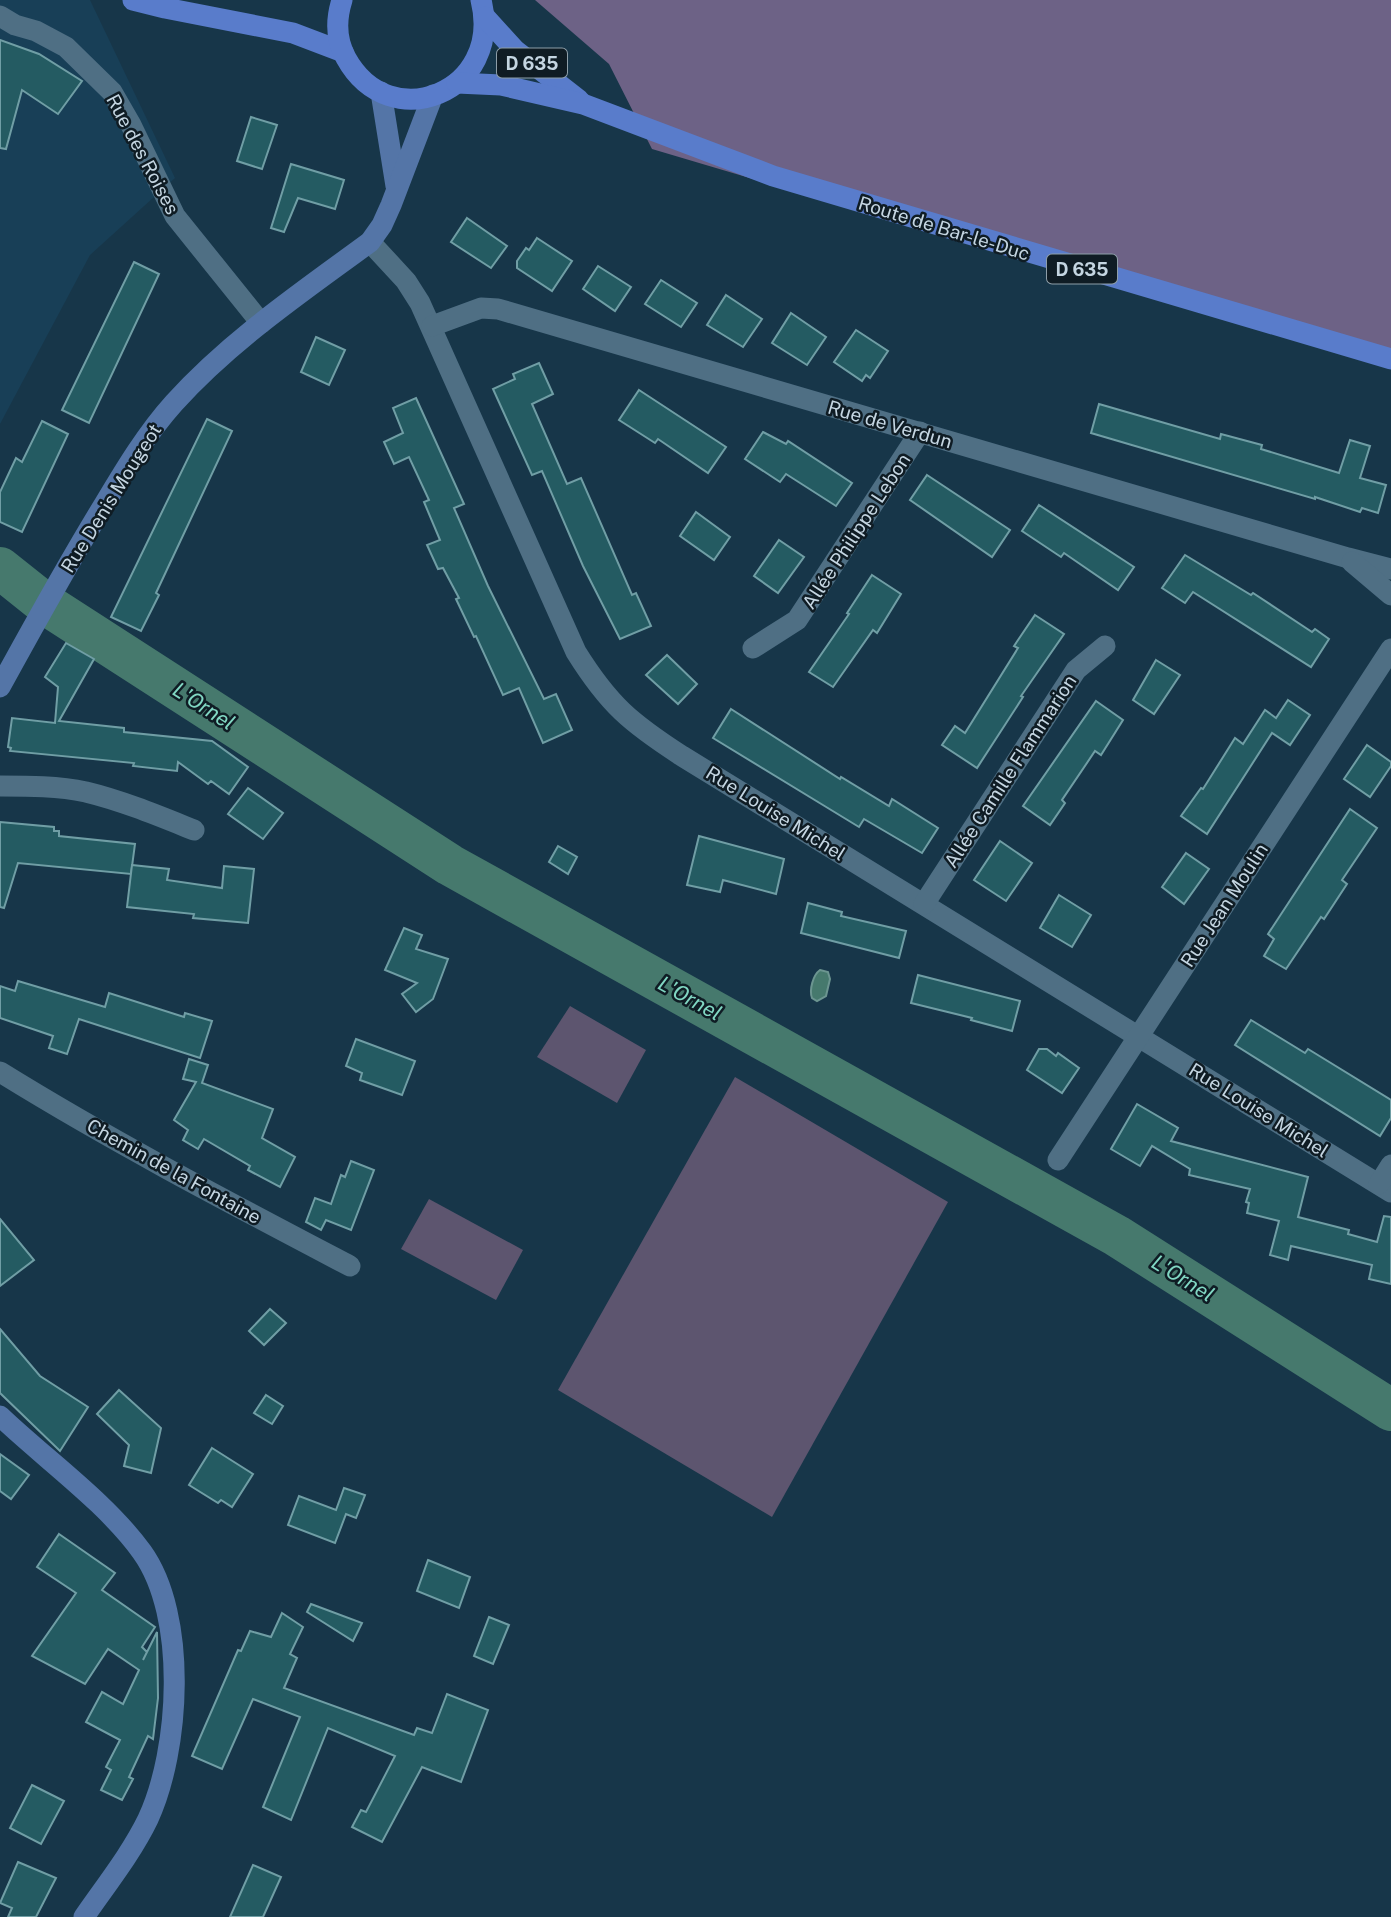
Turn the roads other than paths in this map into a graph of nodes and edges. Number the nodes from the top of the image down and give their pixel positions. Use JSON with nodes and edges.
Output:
{"nodes":[{"id":1,"x":132,"y":0,"type":"edge"},
{"id":2,"x":342,"y":0,"type":"edge"},
{"id":3,"x":483,"y":8,"type":"edge"},
{"id":4,"x":0,"y":16,"type":"edge"},
{"id":5,"x":343,"y":52,"type":"junction"},
{"id":6,"x":457,"y":83,"type":"junction"},
{"id":7,"x":381,"y":92,"type":"junction"},
{"id":8,"x":433,"y":95,"type":"junction"},
{"id":9,"x":583,"y":104,"type":"junction"},
{"id":10,"x":396,"y":187,"type":"junction"},
{"id":11,"x":370,"y":242,"type":"junction"},
{"id":12,"x":261,"y":323,"type":"junction"},
{"id":13,"x":432,"y":327,"type":"junction"},
{"id":14,"x":1391,"y":359,"type":"edge"},
{"id":15,"x":920,"y":432,"type":"junction"},
{"id":16,"x":1348,"y":558,"type":"junction"},
{"id":17,"x":1391,"y":569,"type":"edge"},
{"id":18,"x":1391,"y":595,"type":"edge"},
{"id":19,"x":1105,"y":646,"type":"dead end"},
{"id":20,"x":752,"y":648,"type":"dead end"},
{"id":21,"x":1391,"y":649,"type":"edge"},
{"id":22,"x":0,"y":687,"type":"edge"},
{"id":23,"x":0,"y":786,"type":"edge"},
{"id":24,"x":194,"y":830,"type":"dead end"},
{"id":25,"x":924,"y":904,"type":"junction"},
{"id":26,"x":1138,"y":1037,"type":"junction"},
{"id":27,"x":0,"y":1072,"type":"edge"},
{"id":28,"x":1058,"y":1160,"type":"dead end"},
{"id":29,"x":1391,"y":1165,"type":"edge"},
{"id":30,"x":1385,"y":1188,"type":"edge"},
{"id":31,"x":350,"y":1266,"type":"dead end"},
{"id":32,"x":0,"y":1416,"type":"edge"},
{"id":33,"x":84,"y":1917,"type":"edge"}],
"edges":[{"from":1,"to":5,"type":"main road"},
{"from":2,"to":5,"type":"main road"},
{"from":3,"to":6,"type":"main road"},
{"from":3,"to":9,"type":"main road","name":"Route de Bar-le-Duc","number":"D 635"},
{"from":4,"to":12,"type":"street","name":"Rue des Roises"},
{"from":5,"to":7,"type":"main road"},
{"from":6,"to":8,"type":"main road"},
{"from":6,"to":9,"type":"main road","name":"Route de Bar-le-Duc","number":"D 635"},
{"from":7,"to":8,"type":"main road"},
{"from":7,"to":10,"type":"street","name":"Rue Denis Mougeot"},
{"from":8,"to":10,"type":"street","name":"Rue Denis Mougeot"},
{"from":9,"to":14,"type":"main road","name":"Route de Bar-le-Duc","number":"D 635"},
{"from":10,"to":11,"type":"street","name":"Rue Denis Mougeot"},
{"from":11,"to":12,"type":"street","name":"Rue Denis Mougeot"},
{"from":11,"to":13,"type":"street","name":"Rue Louise Michel"},
{"from":12,"to":22,"type":"street","name":"Rue Denis Mougeot"},
{"from":13,"to":15,"type":"street","name":"Rue de Verdun"},
{"from":13,"to":25,"type":"street","name":"Rue Louise Michel"},
{"from":15,"to":16,"type":"street","name":"Rue de Verdun"},
{"from":15,"to":20,"type":"street","name":"Allée Philippe Lebon"},
{"from":16,"to":17,"type":"street","name":"Rue de Verdun"},
{"from":16,"to":18,"type":"street","name":"Rue de Verdun"},
{"from":19,"to":25,"type":"street","name":"Allée Camille Flammarion"},
{"from":21,"to":26,"type":"street","name":"Rue Jean Moulin"},
{"from":23,"to":24,"type":"street"},
{"from":25,"to":26,"type":"street","name":"Rue Louise Michel"},
{"from":26,"to":28,"type":"street","name":"Rue Jean Moulin"},
{"from":26,"to":30,"type":"street","name":"Rue Louise Michel"},
{"from":27,"to":31,"type":"street","name":"Chemin de la Fontaine"},
{"from":29,"to":30,"type":"street"},
{"from":32,"to":33,"type":"street"}]}
